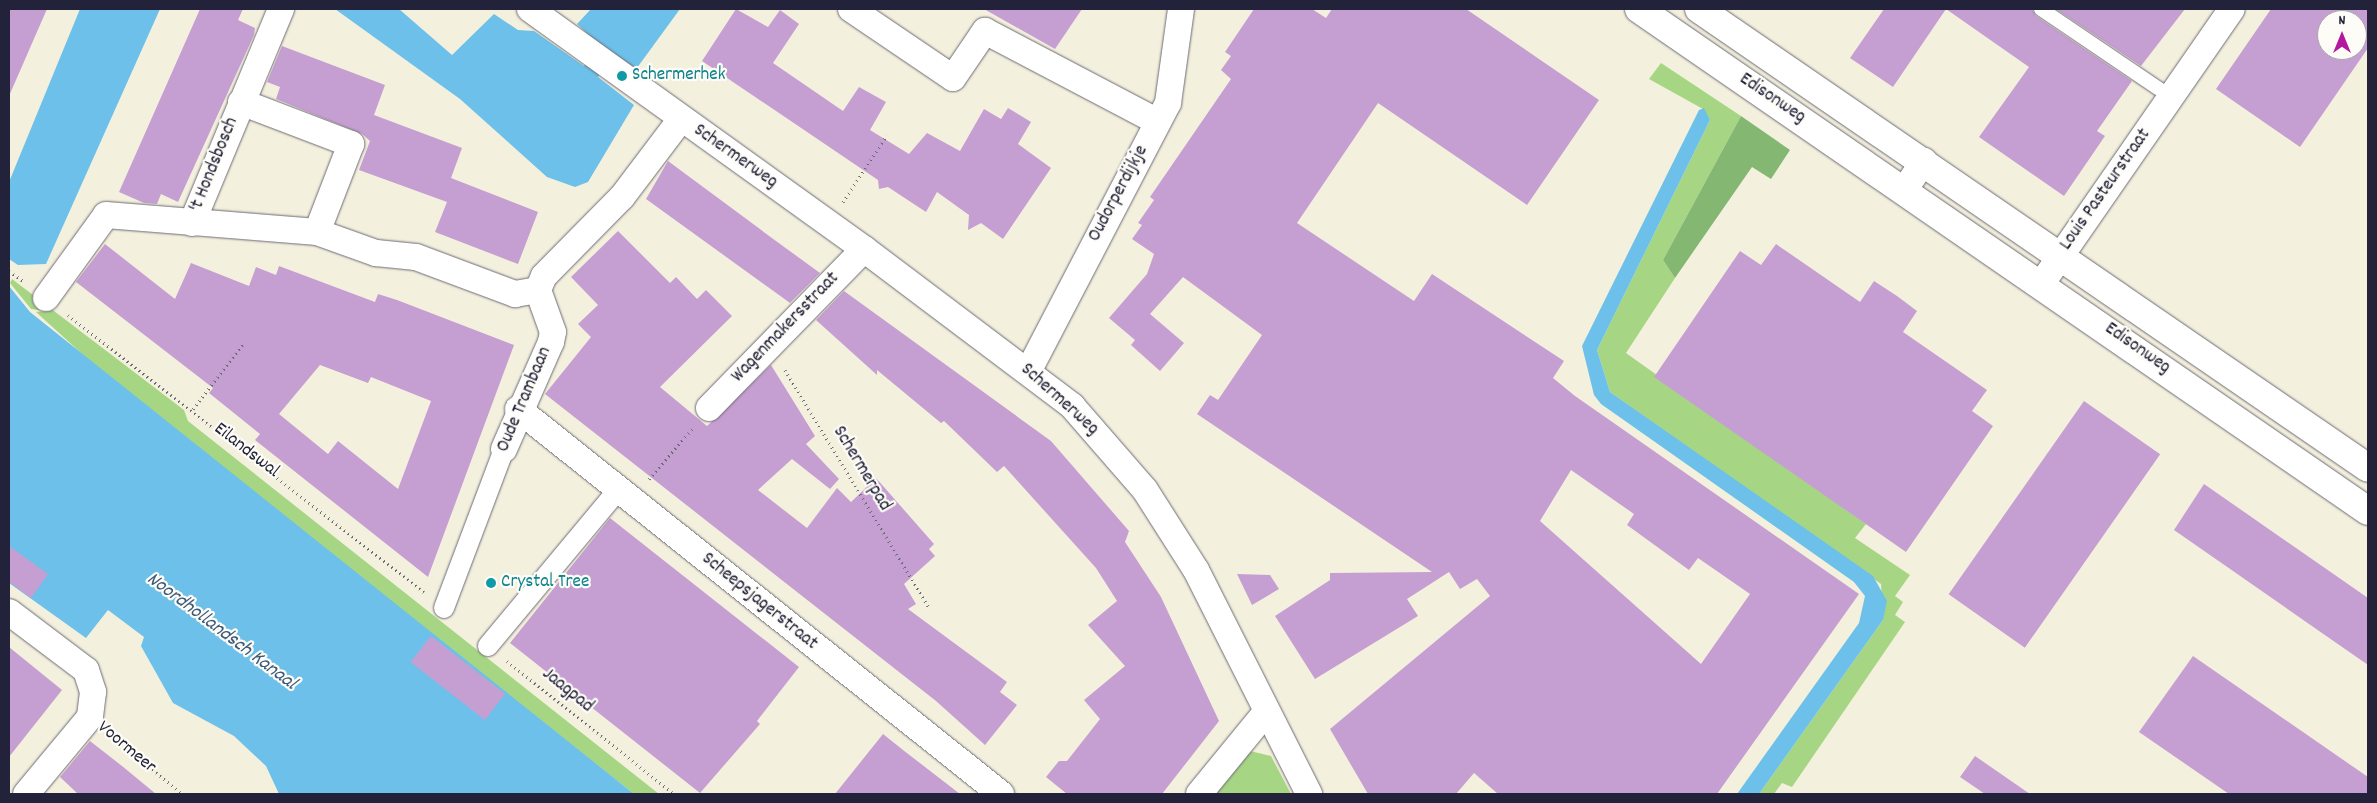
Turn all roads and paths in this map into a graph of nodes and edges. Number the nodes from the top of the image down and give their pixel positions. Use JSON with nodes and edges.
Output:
{"nodes":[{"id":1,"x":281,"y":9,"type":"edge"},
{"id":2,"x":530,"y":9,"type":"edge"},
{"id":3,"x":852,"y":9,"type":"edge"},
{"id":4,"x":1181,"y":9,"type":"edge"},
{"id":5,"x":1639,"y":9,"type":"edge"},
{"id":6,"x":1699,"y":9,"type":"edge"},
{"id":7,"x":2041,"y":9,"type":"edge"},
{"id":8,"x":2232,"y":9,"type":"edge"},
{"id":9,"x":2171,"y":97,"type":"junction"},
{"id":10,"x":241,"y":102,"type":"junction"},
{"id":11,"x":682,"y":119,"type":"junction"},
{"id":12,"x":1158,"y":122,"type":"junction"},
{"id":13,"x":887,"y":135,"type":"dead end"},
{"id":14,"x":1924,"y":161,"type":"junction"},
{"id":15,"x":1905,"y":189,"type":"junction"},
{"id":16,"x":192,"y":222,"type":"junction"},
{"id":17,"x":829,"y":224,"type":"junction"},
{"id":18,"x":316,"y":232,"type":"junction"},
{"id":19,"x":864,"y":248,"type":"junction"},
{"id":20,"x":2062,"y":254,"type":"junction"},
{"id":21,"x":9,"y":271,"type":"edge"},
{"id":22,"x":2042,"y":283,"type":"junction"},
{"id":23,"x":538,"y":290,"type":"junction"},
{"id":24,"x":46,"y":298,"type":"junction"},
{"id":25,"x":243,"y":344,"type":"dead end"},
{"id":26,"x":769,"y":344,"type":"junction"},
{"id":27,"x":1029,"y":370,"type":"junction"},
{"id":28,"x":709,"y":408,"type":"joint"},
{"id":29,"x":193,"y":409,"type":"junction"},
{"id":30,"x":518,"y":410,"type":"junction"},
{"id":31,"x":504,"y":449,"type":"joint"},
{"id":32,"x":2368,"y":468,"type":"edge"},
{"id":33,"x":626,"y":494,"type":"junction"},
{"id":34,"x":2368,"y":510,"type":"edge"},
{"id":35,"x":444,"y":608,"type":"joint"},
{"id":36,"x":929,"y":608,"type":"dead end"},
{"id":37,"x":9,"y":612,"type":"edge"},
{"id":38,"x":488,"y":646,"type":"joint"},
{"id":39,"x":1266,"y":712,"type":"junction"},
{"id":40,"x":90,"y":717,"type":"junction"},
{"id":41,"x":26,"y":794,"type":"edge"},
{"id":42,"x":182,"y":794,"type":"edge"},
{"id":43,"x":674,"y":794,"type":"edge"},
{"id":44,"x":1001,"y":794,"type":"edge"},
{"id":45,"x":1199,"y":794,"type":"edge"},
{"id":46,"x":1309,"y":794,"type":"edge"}],
"edges":[{"from":1,"to":10,"type":"street","name":"'t Hondsbosch"},
{"from":2,"to":11,"type":"street","name":"Schermerweg"},
{"from":3,"to":12,"type":"street"},
{"from":4,"to":12,"type":"street","name":"Oudorperdijkje"},
{"from":5,"to":15,"type":"street","name":"Edisonweg"},
{"from":6,"to":14,"type":"street","name":"Edisonweg"},
{"from":7,"to":9,"type":"lane"},
{"from":8,"to":9,"type":"street","name":"Louis Pasteurstraat"},
{"from":9,"to":20,"type":"street","name":"Louis Pasteurstraat"},
{"from":10,"to":16,"type":"street","name":"'t Hondsbosch"},
{"from":10,"to":18,"type":"street","name":"'t Hondsbosch"},
{"from":11,"to":17,"type":"street","name":"Schermerweg"},
{"from":11,"to":23,"type":"street"},
{"from":12,"to":27,"type":"street","name":"Oudorperdijkje"},
{"from":13,"to":17,"type":"path"},
{"from":14,"to":15,"type":"street"},
{"from":14,"to":20,"type":"street","name":"Edisonweg"},
{"from":15,"to":22,"type":"street","name":"Edisonweg"},
{"from":16,"to":18,"type":"street","name":"'t Hondsbosch"},
{"from":16,"to":24,"type":"street"},
{"from":17,"to":19,"type":"street","name":"Schermerweg"},
{"from":18,"to":23,"type":"street","name":"'t Hondsbosch"},
{"from":19,"to":26,"type":"street","name":"Wagenmakersstraat"},
{"from":19,"to":27,"type":"street","name":"Schermerweg"},
{"from":20,"to":22,"type":"street","name":"Louis Pasteurstraat"},
{"from":20,"to":32,"type":"street","name":"Edisonweg"},
{"from":21,"to":24,"type":"path","name":"Eilandswal"},
{"from":22,"to":34,"type":"street","name":"Edisonweg"},
{"from":23,"to":30,"type":"street","name":"Oude Trambaan"},
{"from":24,"to":29,"type":"path","name":"Eilandswal"},
{"from":25,"to":29,"type":"path"},
{"from":26,"to":28,"type":"street","name":"Wagenmakersstraat"},
{"from":26,"to":36,"type":"path","name":"Schermerpad"},
{"from":27,"to":39,"type":"street","name":"Schermerweg"},
{"from":28,"to":33,"type":"path"},
{"from":29,"to":35,"type":"path","name":"Eilandswal"},
{"from":30,"to":31,"type":"street","name":"Oude Trambaan"},
{"from":30,"to":33,"type":"street","name":"Scheepsjagerstraat"},
{"from":31,"to":35,"type":"street","name":"Oude Trambaan"},
{"from":33,"to":38,"type":"street"},
{"from":33,"to":44,"type":"street","name":"Scheepsjagerstraat"},
{"from":37,"to":40,"type":"street","name":"Voormeer"},
{"from":38,"to":43,"type":"path","name":"Jaagpad"},
{"from":39,"to":45,"type":"street"},
{"from":39,"to":46,"type":"street","name":"Schermerweg"},
{"from":40,"to":41,"type":"street"},
{"from":40,"to":42,"type":"path","name":"Voormeer"}]}
